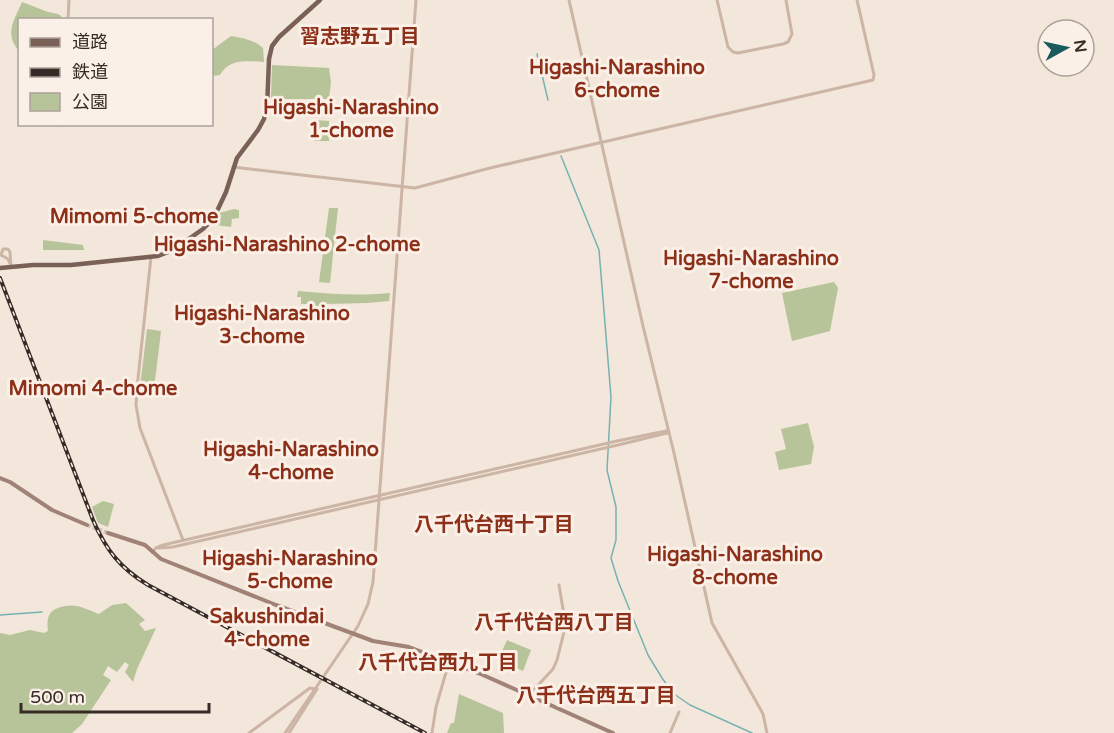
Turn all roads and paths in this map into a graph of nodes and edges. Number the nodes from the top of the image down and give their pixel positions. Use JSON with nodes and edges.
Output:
{"nodes":[{"id":1,"x":69,"y":0,"type":"edge"},
{"id":2,"x":320,"y":0,"type":"edge"},
{"id":3,"x":416,"y":0,"type":"edge"},
{"id":4,"x":569,"y":0,"type":"edge"},
{"id":5,"x":717,"y":0,"type":"edge"},
{"id":6,"x":786,"y":0,"type":"edge"},
{"id":7,"x":857,"y":0,"type":"edge"},
{"id":8,"x":68,"y":18,"type":"edge"},
{"id":9,"x":602,"y":143,"type":"junction"},
{"id":10,"x":233,"y":167,"type":"junction"},
{"id":11,"x":403,"y":187,"type":"junction"},
{"id":12,"x":151,"y":257,"type":"junction"},
{"id":13,"x":11,"y":265,"type":"junction"},
{"id":14,"x":0,"y":268,"type":"edge"},
{"id":15,"x":668,"y":431,"type":"junction"},
{"id":16,"x":0,"y":477,"type":"edge"},
{"id":17,"x":379,"y":498,"type":"junction"},
{"id":18,"x":87,"y":525,"type":"tunnel mouth"},
{"id":19,"x":108,"y":532,"type":"tunnel mouth"},
{"id":20,"x":184,"y":543,"type":"junction"},
{"id":21,"x":152,"y":552,"type":"junction"},
{"id":22,"x":559,"y":585,"type":"dead end"},
{"id":23,"x":353,"y":634,"type":"junction"},
{"id":24,"x":449,"y":662,"type":"junction"},
{"id":25,"x":316,"y":688,"type":"junction"},
{"id":26,"x":529,"y":695,"type":"junction"},
{"id":27,"x":679,"y":712,"type":"dead end"},
{"id":28,"x":249,"y":733,"type":"edge"},
{"id":29,"x":287,"y":733,"type":"edge"},
{"id":30,"x":432,"y":733,"type":"edge"},
{"id":31,"x":613,"y":733,"type":"edge"},
{"id":32,"x":670,"y":733,"type":"edge"},
{"id":33,"x":767,"y":733,"type":"edge"}],
"edges":[{"from":1,"to":8,"type":"street"},
{"from":2,"to":10,"type":"main road"},
{"from":3,"to":11,"type":"street"},
{"from":4,"to":9,"type":"street"},
{"from":5,"to":6,"type":"street"},
{"from":7,"to":9,"type":"street"},
{"from":9,"to":11,"type":"street"},
{"from":9,"to":15,"type":"street"},
{"from":10,"to":11,"type":"street"},
{"from":10,"to":12,"type":"main road"},
{"from":11,"to":17,"type":"street"},
{"from":12,"to":13,"type":"main road"},
{"from":12,"to":20,"type":"street"},
{"from":13,"to":13,"type":"street"},
{"from":13,"to":14,"type":"main road"},
{"from":15,"to":17,"type":"street"},
{"from":15,"to":33,"type":"street"},
{"from":16,"to":18,"type":"main road"},
{"from":17,"to":20,"type":"street"},
{"from":17,"to":23,"type":"street"},
{"from":19,"to":21,"type":"main road"},
{"from":20,"to":21,"type":"street"},
{"from":21,"to":23,"type":"main road"},
{"from":22,"to":26,"type":"street"},
{"from":23,"to":24,"type":"main road"},
{"from":23,"to":25,"type":"street"},
{"from":24,"to":26,"type":"main road"},
{"from":24,"to":30,"type":"street"},
{"from":25,"to":28,"type":"street"},
{"from":25,"to":29,"type":"street"},
{"from":26,"to":31,"type":"main road"},
{"from":27,"to":32,"type":"street"}]}
